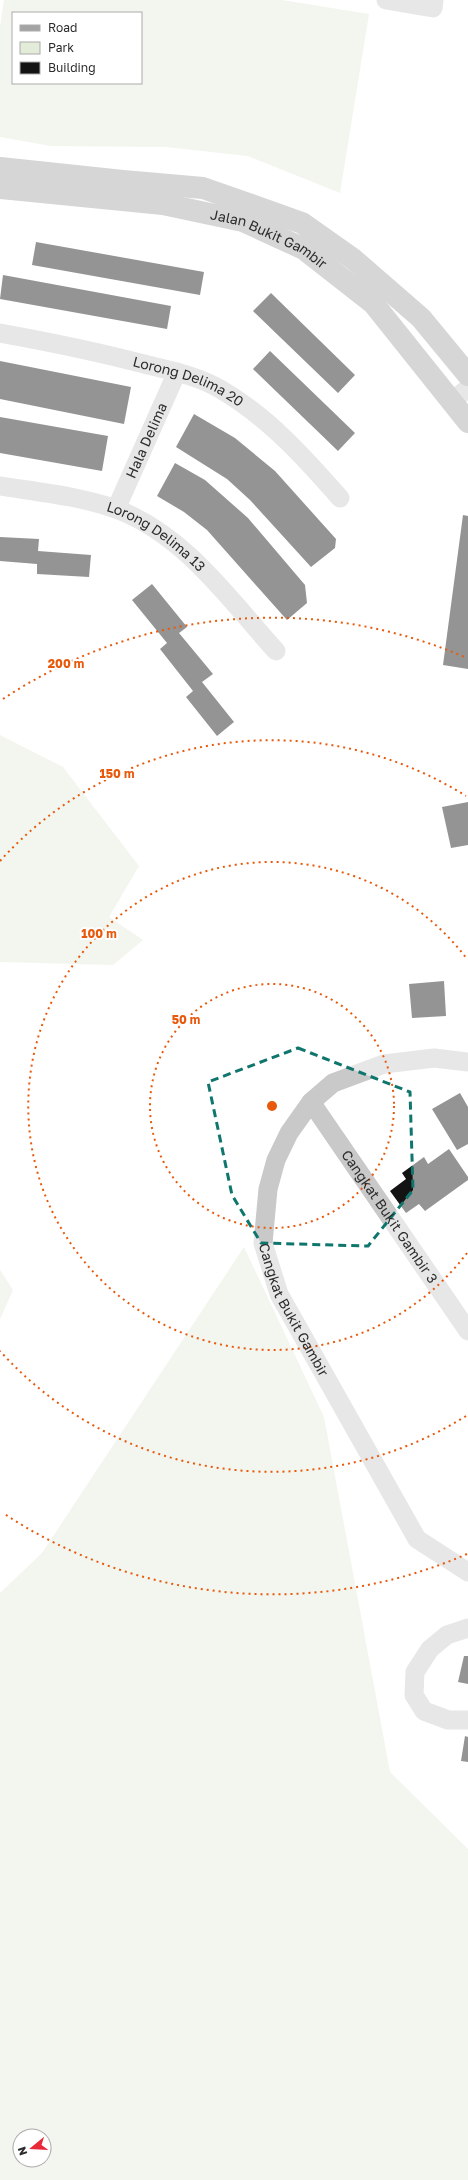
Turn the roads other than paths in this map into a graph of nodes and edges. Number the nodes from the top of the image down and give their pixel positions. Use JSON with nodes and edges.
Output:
{"nodes":[{"id":1,"x":386,"y":0,"type":"edge"},
{"id":2,"x":434,"y":0,"type":"edge"},
{"id":3,"x":0,"y":168,"type":"edge"},
{"id":4,"x":0,"y":188,"type":"edge"},
{"id":5,"x":0,"y":333,"type":"edge"},
{"id":6,"x":177,"y":372,"type":"junction"},
{"id":7,"x":468,"y":375,"type":"edge"},
{"id":8,"x":468,"y":388,"type":"edge"},
{"id":9,"x":451,"y":402,"type":"junction"},
{"id":10,"x":468,"y":422,"type":"edge"},
{"id":11,"x":0,"y":486,"type":"edge"},
{"id":12,"x":340,"y":498,"type":"dead end"},
{"id":13,"x":116,"y":509,"type":"junction"},
{"id":14,"x":276,"y":651,"type":"dead end"},
{"id":15,"x":468,"y":1062,"type":"edge"},
{"id":16,"x":311,"y":1102,"type":"junction"},
{"id":17,"x":468,"y":1331,"type":"edge"},
{"id":18,"x":468,"y":1572,"type":"edge"},
{"id":19,"x":468,"y":1628,"type":"edge"},
{"id":20,"x":468,"y":1720,"type":"edge"}],
"edges":[{"from":1,"to":2,"type":"street"},
{"from":3,"to":7,"type":"main road","name":"Jalan Bukit Gambir"},
{"from":4,"to":9,"type":"main road","name":"Jalan Bukit Gambir"},
{"from":5,"to":6,"type":"street","name":"Lorong Delima 20"},
{"from":6,"to":12,"type":"street","name":"Lorong Delima 20"},
{"from":6,"to":13,"type":"street","name":"Hala Delima"},
{"from":8,"to":9,"type":"street"},
{"from":9,"to":10,"type":"main road","name":"Jalan Bukit Gambir"},
{"from":11,"to":13,"type":"street","name":"Lorong Delima 13"},
{"from":13,"to":14,"type":"street","name":"Lorong Delima 13"},
{"from":15,"to":16,"type":"street","name":"Cangkat Bukit Gambir"},
{"from":16,"to":17,"type":"street","name":"Cangkat Bukit Gambir 3"},
{"from":16,"to":18,"type":"street","name":"Cangkat Bukit Gambir"},
{"from":19,"to":20,"type":"street"}]}
